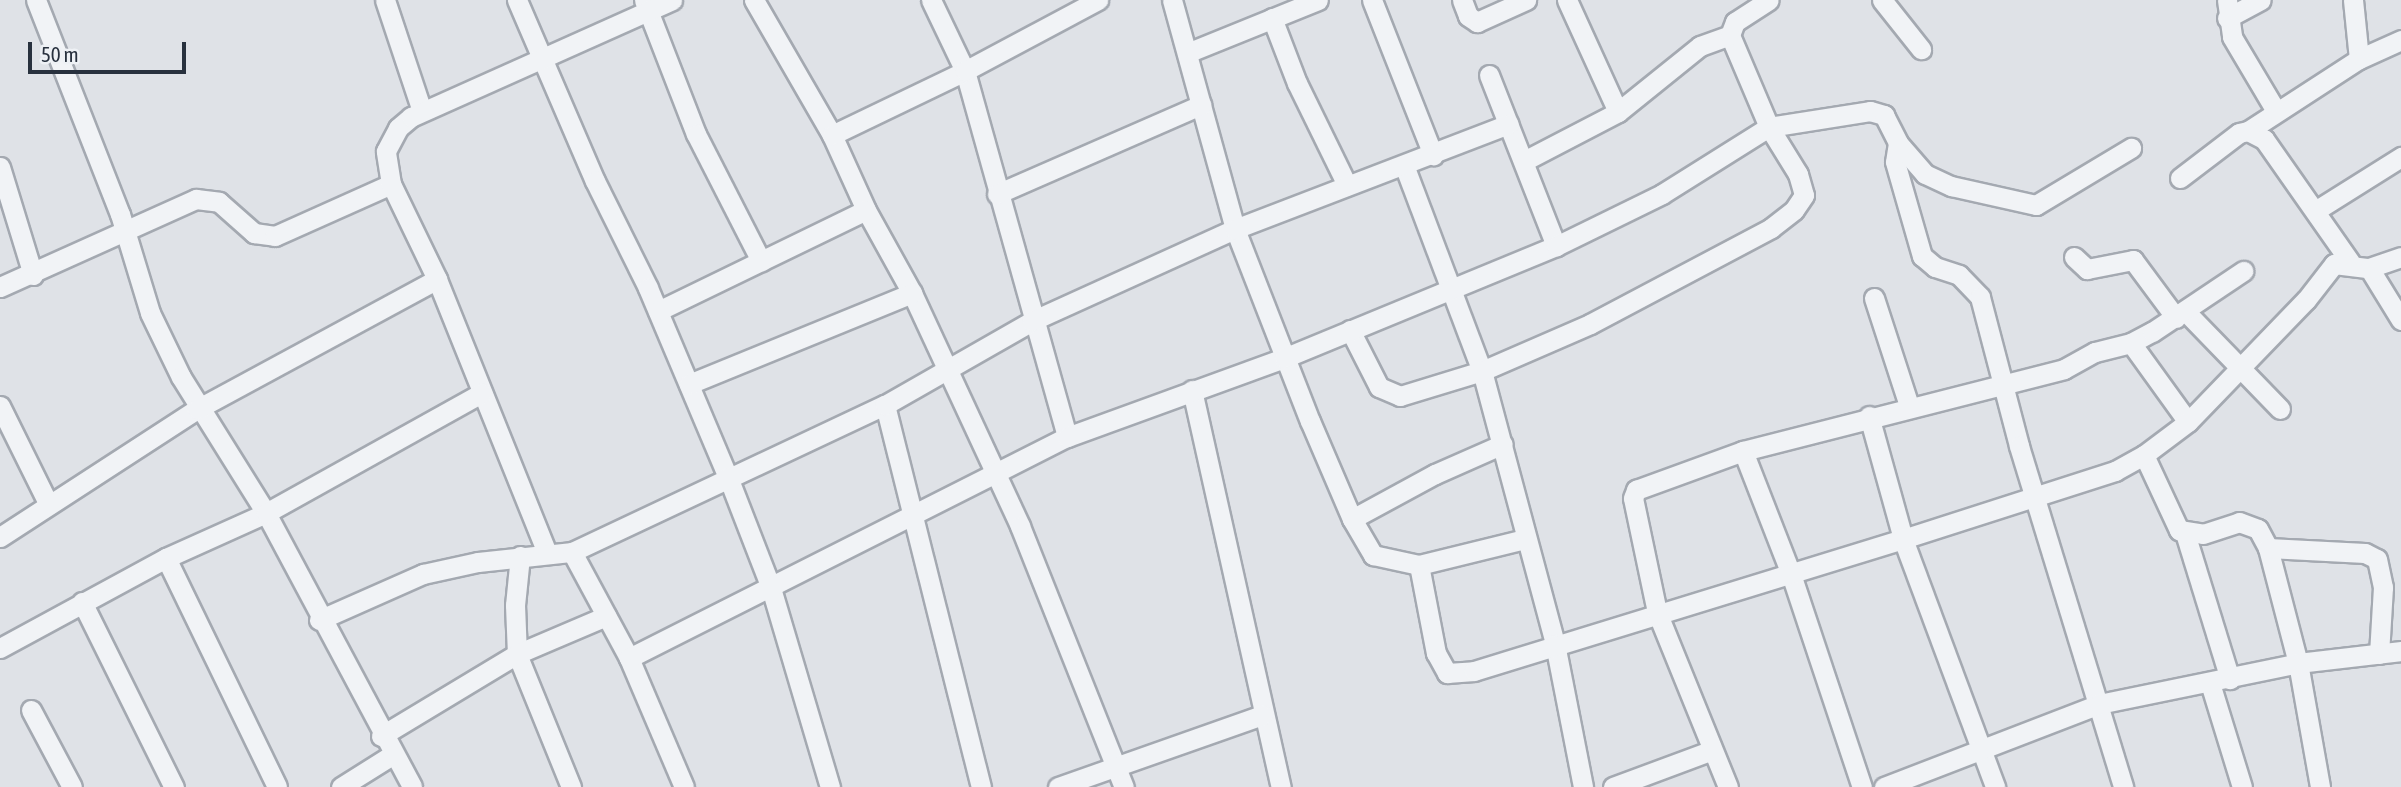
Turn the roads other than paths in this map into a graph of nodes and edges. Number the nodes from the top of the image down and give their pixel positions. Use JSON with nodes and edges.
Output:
{"nodes":[{"id":1,"x":36,"y":0,"type":"edge"},
{"id":2,"x":385,"y":0,"type":"edge"},
{"id":3,"x":517,"y":0,"type":"edge"},
{"id":4,"x":672,"y":0,"type":"edge"},
{"id":5,"x":754,"y":0,"type":"edge"},
{"id":6,"x":931,"y":0,"type":"edge"},
{"id":7,"x":1098,"y":0,"type":"edge"},
{"id":8,"x":1172,"y":0,"type":"edge"},
{"id":9,"x":1318,"y":0,"type":"edge"},
{"id":10,"x":1372,"y":0,"type":"edge"},
{"id":11,"x":1462,"y":0,"type":"edge"},
{"id":12,"x":1526,"y":0,"type":"edge"},
{"id":13,"x":1567,"y":0,"type":"edge"},
{"id":14,"x":1769,"y":0,"type":"edge"},
{"id":15,"x":1882,"y":0,"type":"edge"},
{"id":16,"x":2261,"y":0,"type":"edge"},
{"id":17,"x":2353,"y":0,"type":"edge"},
{"id":18,"x":647,"y":6,"type":"edge"},
{"id":19,"x":2227,"y":9,"type":"edge"},
{"id":20,"x":1272,"y":19,"type":"junction"},
{"id":21,"x":1730,"y":35,"type":"junction"},
{"id":22,"x":2399,"y":46,"type":"edge"},
{"id":23,"x":1921,"y":49,"type":"dead end"},
{"id":24,"x":1187,"y":53,"type":"junction"},
{"id":25,"x":543,"y":59,"type":"junction"},
{"id":26,"x":2359,"y":59,"type":"junction"},
{"id":27,"x":965,"y":71,"type":"junction"},
{"id":28,"x":1489,"y":75,"type":"dead end"},
{"id":29,"x":1200,"y":105,"type":"junction"},
{"id":30,"x":422,"y":111,"type":"junction"},
{"id":31,"x":2276,"y":111,"type":"junction"},
{"id":32,"x":1618,"y":112,"type":"junction"},
{"id":33,"x":1509,"y":124,"type":"junction"},
{"id":34,"x":1769,"y":127,"type":"junction"},
{"id":35,"x":2248,"y":131,"type":"junction"},
{"id":36,"x":832,"y":135,"type":"junction"},
{"id":37,"x":1898,"y":142,"type":"junction"},
{"id":38,"x":2131,"y":148,"type":"dead end"},
{"id":39,"x":1433,"y":155,"type":"junction"},
{"id":40,"x":2401,"y":157,"type":"edge"},
{"id":41,"x":1524,"y":161,"type":"junction"},
{"id":42,"x":1404,"y":165,"type":"junction"},
{"id":43,"x":0,"y":167,"type":"edge"},
{"id":44,"x":2180,"y":178,"type":"dead end"},
{"id":45,"x":391,"y":184,"type":"junction"},
{"id":46,"x":1347,"y":185,"type":"junction"},
{"id":47,"x":997,"y":194,"type":"junction"},
{"id":48,"x":866,"y":210,"type":"junction"},
{"id":49,"x":2315,"y":211,"type":"junction"},
{"id":50,"x":125,"y":229,"type":"junction"},
{"id":51,"x":1235,"y":229,"type":"junction"},
{"id":52,"x":1556,"y":246,"type":"junction"},
{"id":53,"x":2074,"y":257,"type":"dead end"},
{"id":54,"x":2401,"y":257,"type":"edge"},
{"id":55,"x":761,"y":261,"type":"junction"},
{"id":56,"x":2359,"y":265,"type":"junction"},
{"id":57,"x":2243,"y":271,"type":"dead end"},
{"id":58,"x":33,"y":275,"type":"junction"},
{"id":59,"x":437,"y":279,"type":"junction"},
{"id":60,"x":0,"y":287,"type":"edge"},
{"id":61,"x":1450,"y":288,"type":"junction"},
{"id":62,"x":912,"y":293,"type":"junction"},
{"id":63,"x":1874,"y":298,"type":"dead end"},
{"id":64,"x":658,"y":311,"type":"junction"},
{"id":65,"x":2181,"y":315,"type":"junction"},
{"id":66,"x":2401,"y":320,"type":"edge"},
{"id":67,"x":1032,"y":321,"type":"junction"},
{"id":68,"x":1350,"y":330,"type":"junction"},
{"id":69,"x":2131,"y":343,"type":"junction"},
{"id":70,"x":1284,"y":358,"type":"junction"},
{"id":71,"x":2241,"y":367,"type":"junction"},
{"id":72,"x":947,"y":370,"type":"junction"},
{"id":73,"x":1482,"y":371,"type":"junction"},
{"id":74,"x":2005,"y":383,"type":"junction"},
{"id":75,"x":689,"y":384,"type":"junction"},
{"id":76,"x":1192,"y":390,"type":"junction"},
{"id":77,"x":482,"y":393,"type":"junction"},
{"id":78,"x":885,"y":405,"type":"junction"},
{"id":79,"x":0,"y":406,"type":"edge"},
{"id":80,"x":1909,"y":406,"type":"junction"},
{"id":81,"x":197,"y":409,"type":"junction"},
{"id":82,"x":2280,"y":409,"type":"dead end"},
{"id":83,"x":1869,"y":416,"type":"junction"},
{"id":84,"x":2188,"y":422,"type":"junction"},
{"id":85,"x":1067,"y":437,"type":"junction"},
{"id":86,"x":1503,"y":444,"type":"junction"},
{"id":87,"x":1743,"y":451,"type":"junction"},
{"id":88,"x":2144,"y":455,"type":"junction"},
{"id":89,"x":992,"y":472,"type":"junction"},
{"id":90,"x":728,"y":477,"type":"junction"},
{"id":91,"x":2035,"y":497,"type":"junction"},
{"id":92,"x":49,"y":505,"type":"junction"},
{"id":93,"x":266,"y":513,"type":"junction"},
{"id":94,"x":915,"y":513,"type":"junction"},
{"id":95,"x":1352,"y":519,"type":"junction"},
{"id":96,"x":2186,"y":533,"type":"junction"},
{"id":97,"x":0,"y":537,"type":"edge"},
{"id":98,"x":1525,"y":539,"type":"junction"},
{"id":99,"x":1903,"y":539,"type":"junction"},
{"id":100,"x":2268,"y":548,"type":"junction"},
{"id":101,"x":572,"y":552,"type":"junction"},
{"id":102,"x":547,"y":553,"type":"junction"},
{"id":103,"x":520,"y":556,"type":"junction"},
{"id":104,"x":166,"y":558,"type":"junction"},
{"id":105,"x":1419,"y":565,"type":"junction"},
{"id":106,"x":1791,"y":574,"type":"junction"},
{"id":107,"x":771,"y":588,"type":"junction"},
{"id":108,"x":82,"y":602,"type":"junction"},
{"id":109,"x":1657,"y":611,"type":"junction"},
{"id":110,"x":606,"y":616,"type":"junction"},
{"id":111,"x":319,"y":620,"type":"junction"},
{"id":112,"x":1555,"y":644,"type":"junction"},
{"id":113,"x":0,"y":648,"type":"edge"},
{"id":114,"x":2401,"y":651,"type":"edge"},
{"id":115,"x":517,"y":654,"type":"junction"},
{"id":116,"x":2379,"y":654,"type":"junction"},
{"id":117,"x":628,"y":658,"type":"junction"},
{"id":118,"x":2298,"y":663,"type":"junction"},
{"id":119,"x":2230,"y":678,"type":"junction"},
{"id":120,"x":2210,"y":683,"type":"junction"},
{"id":121,"x":2099,"y":704,"type":"junction"},
{"id":122,"x":31,"y":710,"type":"dead end"},
{"id":123,"x":1263,"y":715,"type":"junction"},
{"id":124,"x":381,"y":736,"type":"junction"},
{"id":125,"x":1710,"y":751,"type":"junction"},
{"id":126,"x":1982,"y":753,"type":"junction"},
{"id":127,"x":392,"y":755,"type":"junction"},
{"id":128,"x":1119,"y":767,"type":"junction"},
{"id":129,"x":72,"y":787,"type":"edge"},
{"id":130,"x":174,"y":787,"type":"edge"},
{"id":131,"x":277,"y":787,"type":"edge"},
{"id":132,"x":341,"y":787,"type":"edge"},
{"id":133,"x":412,"y":787,"type":"edge"},
{"id":134,"x":571,"y":787,"type":"edge"},
{"id":135,"x":684,"y":787,"type":"edge"},
{"id":136,"x":830,"y":787,"type":"edge"},
{"id":137,"x":981,"y":787,"type":"edge"},
{"id":138,"x":1058,"y":787,"type":"edge"},
{"id":139,"x":1124,"y":787,"type":"edge"},
{"id":140,"x":1280,"y":787,"type":"edge"},
{"id":141,"x":1583,"y":787,"type":"edge"},
{"id":142,"x":1614,"y":787,"type":"edge"},
{"id":143,"x":1728,"y":787,"type":"edge"},
{"id":144,"x":1862,"y":787,"type":"edge"},
{"id":145,"x":1884,"y":787,"type":"edge"},
{"id":146,"x":1995,"y":787,"type":"edge"},
{"id":147,"x":2123,"y":787,"type":"edge"},
{"id":148,"x":2242,"y":787,"type":"edge"},
{"id":149,"x":2320,"y":787,"type":"edge"}],
"edges":[{"from":1,"to":50,"type":"street"},
{"from":2,"to":30,"type":"street"},
{"from":3,"to":25,"type":"street"},
{"from":4,"to":18,"type":"street"},
{"from":5,"to":36,"type":"street"},
{"from":6,"to":27,"type":"street"},
{"from":7,"to":27,"type":"street"},
{"from":8,"to":24,"type":"street"},
{"from":9,"to":20,"type":"street"},
{"from":10,"to":39,"type":"street"},
{"from":11,"to":12,"type":"street"},
{"from":13,"to":32,"type":"street"},
{"from":14,"to":21,"type":"street"},
{"from":15,"to":23,"type":"street"},
{"from":16,"to":19,"type":"street"},
{"from":17,"to":26,"type":"street"},
{"from":18,"to":25,"type":"street"},
{"from":18,"to":55,"type":"street"},
{"from":19,"to":31,"type":"street"},
{"from":20,"to":24,"type":"street"},
{"from":20,"to":46,"type":"street"},
{"from":21,"to":32,"type":"street"},
{"from":21,"to":34,"type":"street"},
{"from":22,"to":26,"type":"street"},
{"from":24,"to":29,"type":"street"},
{"from":25,"to":30,"type":"street"},
{"from":25,"to":64,"type":"street"},
{"from":26,"to":31,"type":"street"},
{"from":27,"to":36,"type":"street"},
{"from":27,"to":47,"type":"street"},
{"from":28,"to":33,"type":"street"},
{"from":29,"to":47,"type":"street"},
{"from":29,"to":51,"type":"street"},
{"from":30,"to":45,"type":"street"},
{"from":31,"to":35,"type":"street"},
{"from":32,"to":41,"type":"street"},
{"from":33,"to":39,"type":"street"},
{"from":33,"to":41,"type":"street"},
{"from":34,"to":37,"type":"street"},
{"from":34,"to":52,"type":"street"},
{"from":34,"to":73,"type":"street"},
{"from":35,"to":44,"type":"street"},
{"from":35,"to":49,"type":"street"},
{"from":36,"to":48,"type":"street"},
{"from":37,"to":38,"type":"street"},
{"from":37,"to":74,"type":"street"},
{"from":39,"to":42,"type":"street"},
{"from":40,"to":49,"type":"street"},
{"from":41,"to":52,"type":"street"},
{"from":42,"to":46,"type":"street"},
{"from":42,"to":61,"type":"street"},
{"from":43,"to":58,"type":"street"},
{"from":45,"to":50,"type":"street"},
{"from":45,"to":59,"type":"street"},
{"from":46,"to":51,"type":"street"},
{"from":47,"to":67,"type":"street"},
{"from":48,"to":55,"type":"street"},
{"from":48,"to":62,"type":"street"},
{"from":49,"to":56,"type":"street"},
{"from":50,"to":58,"type":"street"},
{"from":50,"to":81,"type":"street"},
{"from":51,"to":67,"type":"street"},
{"from":51,"to":70,"type":"street"},
{"from":52,"to":61,"type":"street"},
{"from":53,"to":65,"type":"street"},
{"from":54,"to":56,"type":"street"},
{"from":55,"to":64,"type":"street"},
{"from":56,"to":66,"type":"street"},
{"from":56,"to":71,"type":"street"},
{"from":57,"to":65,"type":"street"},
{"from":58,"to":60,"type":"street"},
{"from":59,"to":77,"type":"street"},
{"from":59,"to":81,"type":"street"},
{"from":61,"to":68,"type":"street"},
{"from":61,"to":73,"type":"street"},
{"from":62,"to":72,"type":"street"},
{"from":62,"to":75,"type":"street"},
{"from":63,"to":80,"type":"street"},
{"from":64,"to":75,"type":"street"},
{"from":65,"to":69,"type":"street"},
{"from":65,"to":71,"type":"street"},
{"from":67,"to":72,"type":"street"},
{"from":67,"to":85,"type":"street"},
{"from":68,"to":70,"type":"street"},
{"from":68,"to":73,"type":"street"},
{"from":69,"to":74,"type":"street"},
{"from":69,"to":84,"type":"street"},
{"from":70,"to":76,"type":"street"},
{"from":70,"to":95,"type":"street"},
{"from":71,"to":82,"type":"street"},
{"from":71,"to":84,"type":"street"},
{"from":72,"to":78,"type":"street"},
{"from":72,"to":89,"type":"street"},
{"from":73,"to":86,"type":"street"},
{"from":74,"to":80,"type":"street"},
{"from":74,"to":91,"type":"street"},
{"from":75,"to":90,"type":"street"},
{"from":76,"to":85,"type":"street"},
{"from":76,"to":123,"type":"street"},
{"from":77,"to":93,"type":"street"},
{"from":77,"to":102,"type":"street"},
{"from":78,"to":90,"type":"street"},
{"from":78,"to":94,"type":"street"},
{"from":79,"to":92,"type":"street"},
{"from":80,"to":83,"type":"street"},
{"from":81,"to":92,"type":"street"},
{"from":81,"to":93,"type":"street"},
{"from":83,"to":87,"type":"street"},
{"from":83,"to":99,"type":"street"},
{"from":84,"to":88,"type":"street"},
{"from":85,"to":89,"type":"street"},
{"from":86,"to":95,"type":"street"},
{"from":86,"to":98,"type":"street"},
{"from":87,"to":106,"type":"street"},
{"from":87,"to":109,"type":"street"},
{"from":88,"to":91,"type":"street"},
{"from":88,"to":96,"type":"street"},
{"from":89,"to":94,"type":"street"},
{"from":89,"to":128,"type":"street"},
{"from":90,"to":101,"type":"street"},
{"from":90,"to":107,"type":"street"},
{"from":91,"to":99,"type":"street"},
{"from":91,"to":121,"type":"street"},
{"from":92,"to":97,"type":"street"},
{"from":93,"to":104,"type":"street"},
{"from":93,"to":111,"type":"street"},
{"from":94,"to":107,"type":"street"},
{"from":94,"to":137,"type":"street"},
{"from":95,"to":105,"type":"street"},
{"from":96,"to":100,"type":"street"},
{"from":96,"to":119,"type":"street"},
{"from":98,"to":105,"type":"street"},
{"from":98,"to":112,"type":"street"},
{"from":99,"to":106,"type":"street"},
{"from":99,"to":126,"type":"street"},
{"from":100,"to":116,"type":"street"},
{"from":100,"to":118,"type":"street"},
{"from":101,"to":102,"type":"street"},
{"from":101,"to":110,"type":"street"},
{"from":102,"to":103,"type":"street"},
{"from":103,"to":111,"type":"street"},
{"from":103,"to":115,"type":"street"},
{"from":104,"to":108,"type":"street"},
{"from":104,"to":131,"type":"street"},
{"from":105,"to":112,"type":"street"},
{"from":106,"to":109,"type":"street"},
{"from":106,"to":144,"type":"street"},
{"from":107,"to":117,"type":"street"},
{"from":107,"to":136,"type":"street"},
{"from":108,"to":113,"type":"street"},
{"from":108,"to":130,"type":"street"},
{"from":109,"to":112,"type":"street"},
{"from":109,"to":125,"type":"street"},
{"from":110,"to":115,"type":"street"},
{"from":110,"to":117,"type":"street"},
{"from":111,"to":124,"type":"street"},
{"from":112,"to":141,"type":"street"},
{"from":114,"to":116,"type":"street"},
{"from":115,"to":124,"type":"street"},
{"from":115,"to":134,"type":"street"},
{"from":116,"to":118,"type":"street"},
{"from":117,"to":135,"type":"street"},
{"from":118,"to":119,"type":"street"},
{"from":118,"to":149,"type":"street"},
{"from":119,"to":120,"type":"street"},
{"from":120,"to":121,"type":"street"},
{"from":120,"to":148,"type":"street"},
{"from":121,"to":126,"type":"street"},
{"from":121,"to":147,"type":"street"},
{"from":122,"to":129,"type":"street"},
{"from":123,"to":128,"type":"street"},
{"from":123,"to":140,"type":"street"},
{"from":124,"to":127,"type":"street"},
{"from":125,"to":142,"type":"street"},
{"from":125,"to":143,"type":"street"},
{"from":126,"to":145,"type":"street"},
{"from":126,"to":146,"type":"street"},
{"from":127,"to":132,"type":"street"},
{"from":127,"to":133,"type":"street"},
{"from":128,"to":138,"type":"street"},
{"from":128,"to":139,"type":"street"}]}
